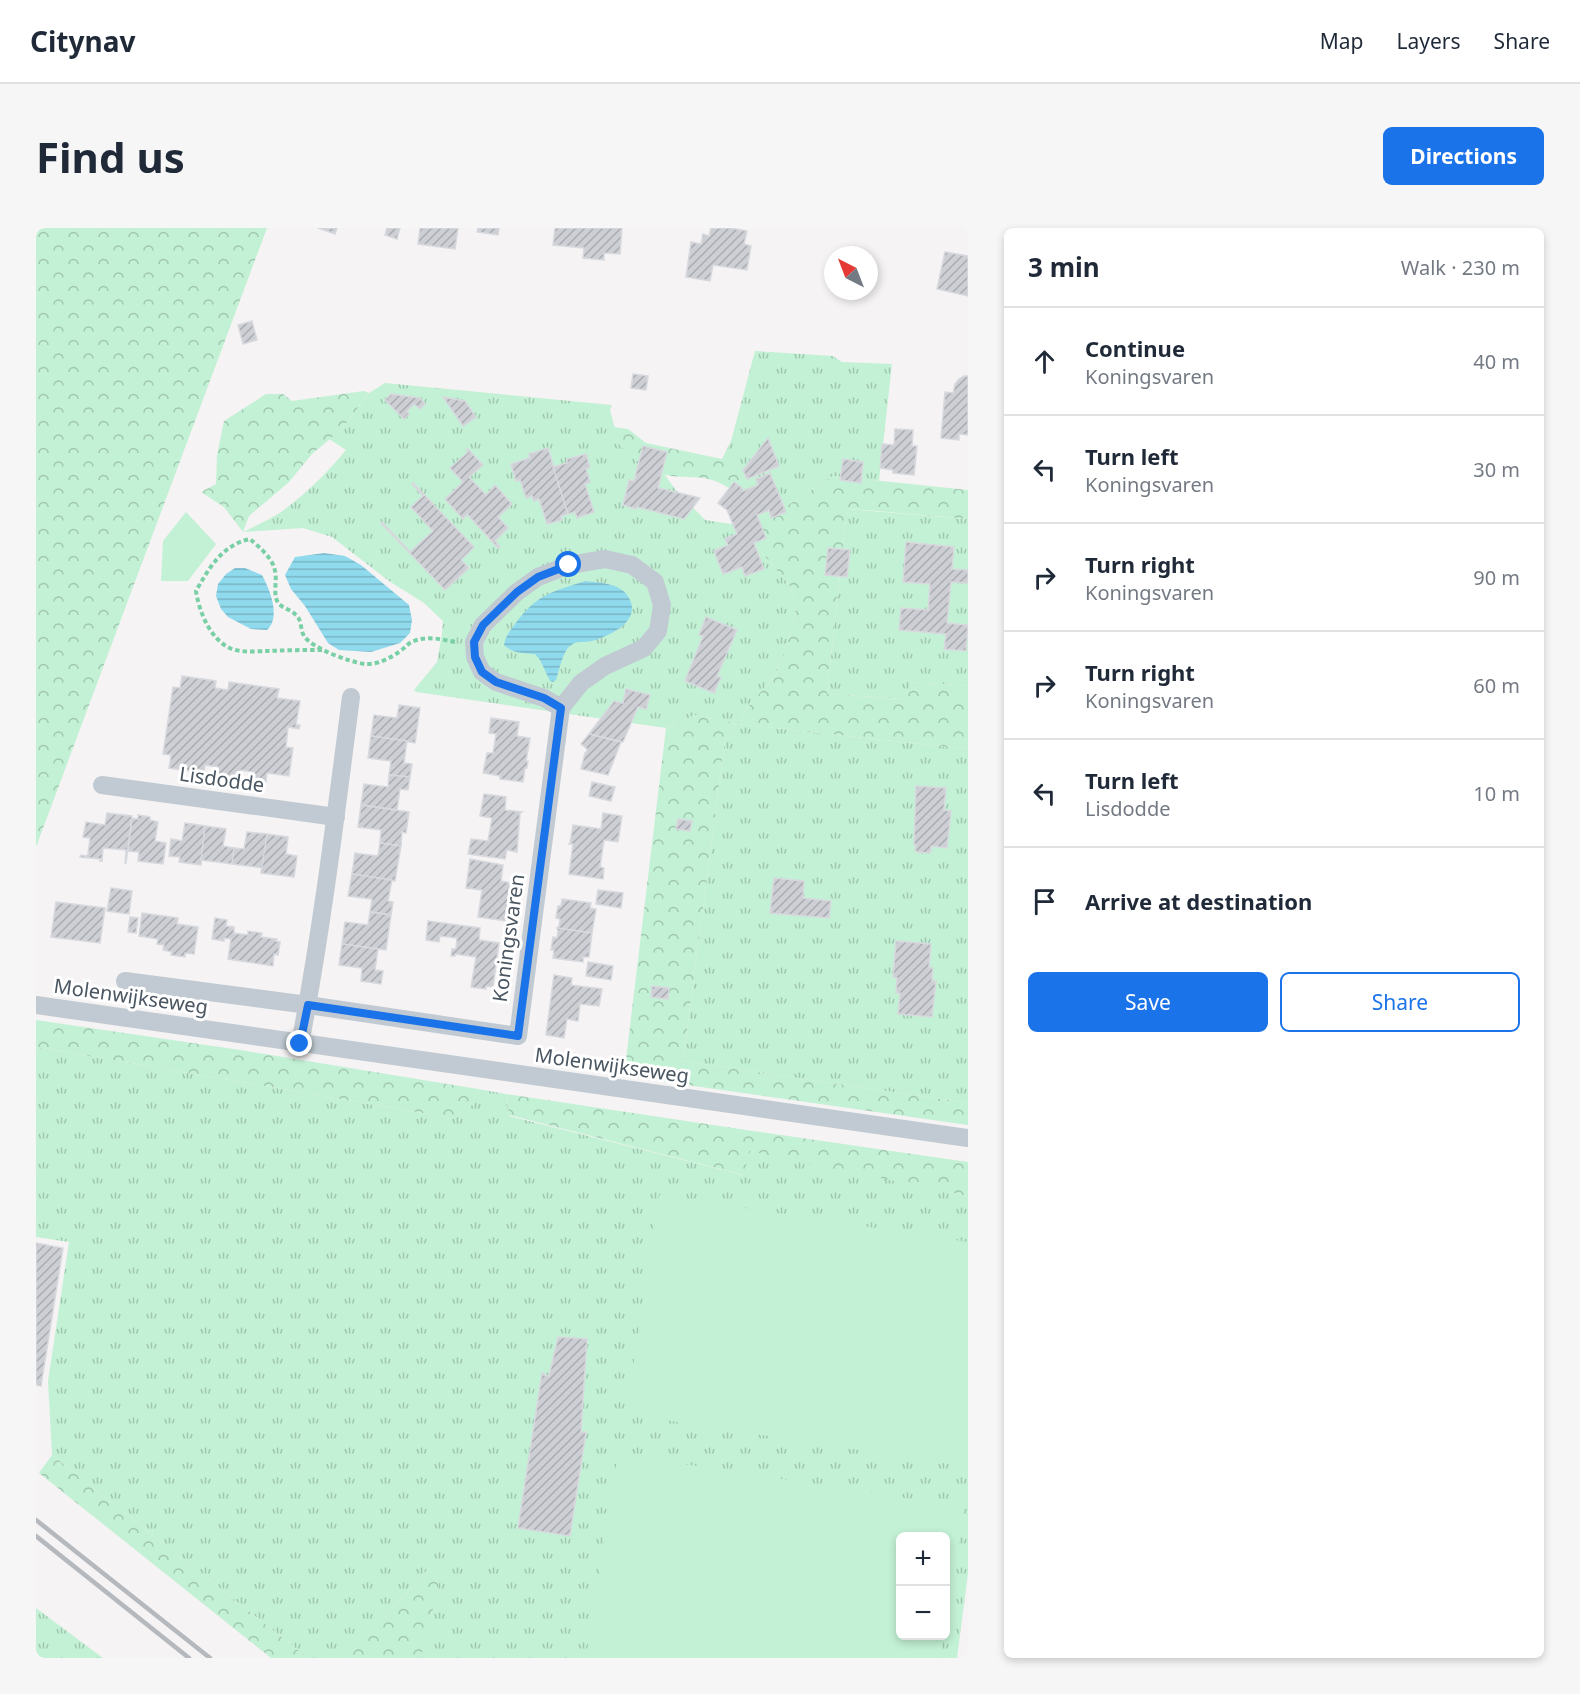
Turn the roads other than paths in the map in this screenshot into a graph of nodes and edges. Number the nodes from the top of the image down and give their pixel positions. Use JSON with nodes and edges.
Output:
{"nodes":[{"id":1,"x":351,"y":698,"type":"dead end"},
{"id":2,"x":561,"y":708,"type":"junction"},
{"id":3,"x":102,"y":785,"type":"dead end"},
{"id":4,"x":336,"y":817,"type":"junction"},
{"id":5,"x":125,"y":981,"type":"dead end"},
{"id":6,"x":36,"y":1005,"type":"edge"},
{"id":7,"x":308,"y":1005,"type":"junction"},
{"id":8,"x":300,"y":1044,"type":"junction"},
{"id":9,"x":968,"y":1138,"type":"edge"}],
"edges":[{"from":1,"to":4,"type":"street"},
{"from":2,"to":2,"type":"street"},
{"from":2,"to":7,"type":"street","name":"Koningsvaren"},
{"from":3,"to":4,"type":"street","name":"Lisdodde"},
{"from":4,"to":7,"type":"street"},
{"from":5,"to":7,"type":"street","name":"Molenwijkseweg"},
{"from":6,"to":8,"type":"street","name":"Molenwijkseweg"},
{"from":7,"to":8,"type":"street"},
{"from":8,"to":9,"type":"street","name":"Molenwijkseweg"}]}
